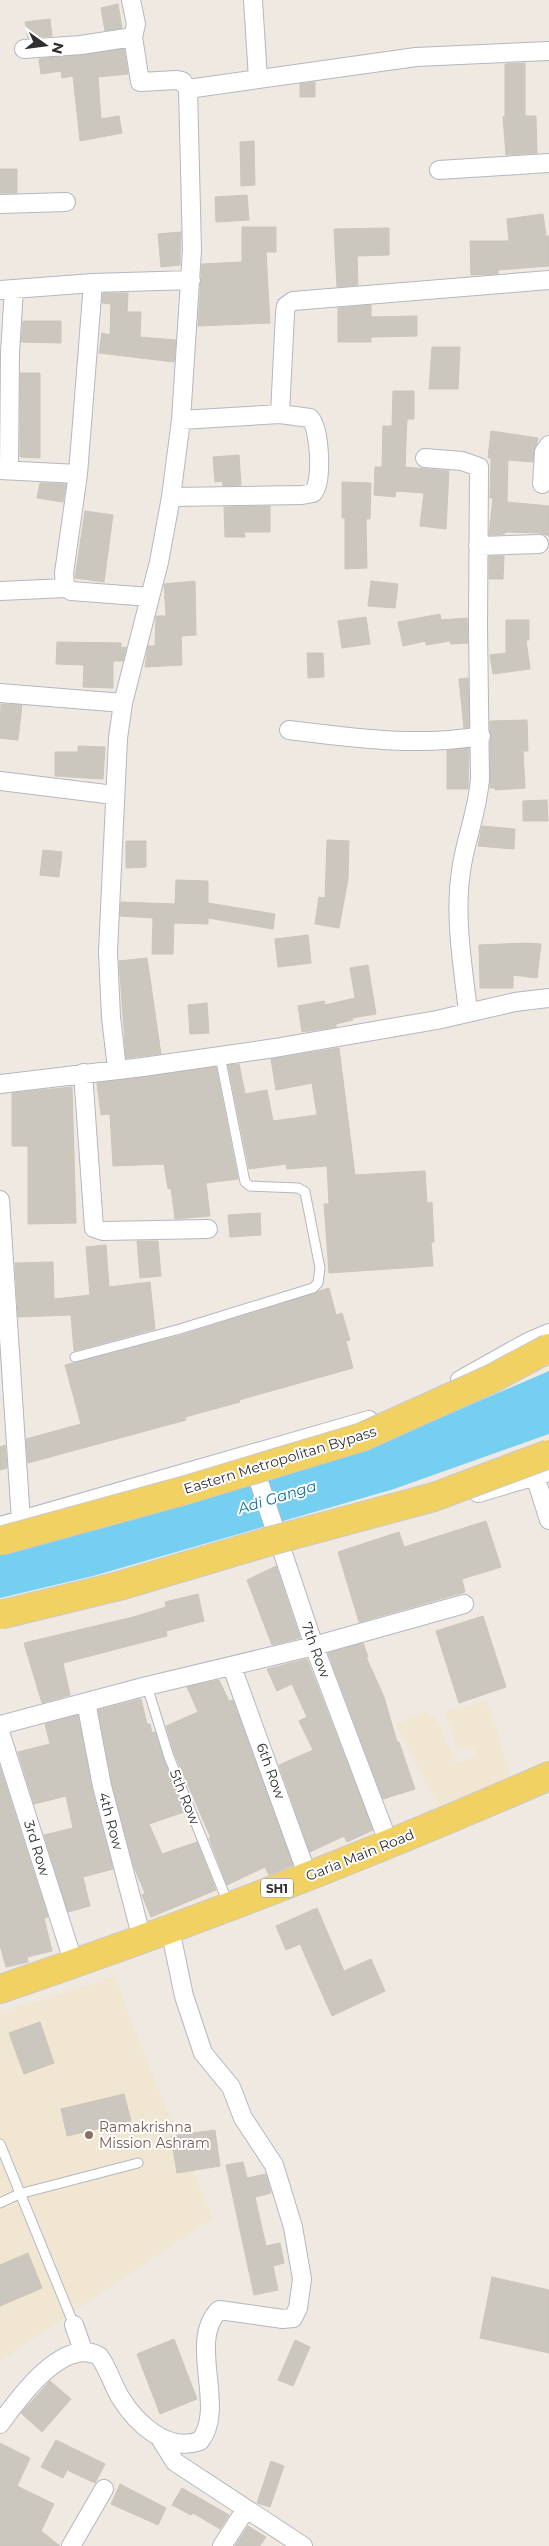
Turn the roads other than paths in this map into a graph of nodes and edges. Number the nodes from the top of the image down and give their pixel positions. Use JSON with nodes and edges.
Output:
{"nodes":[{"id":1,"x":131,"y":0,"type":"edge"},
{"id":2,"x":253,"y":0,"type":"edge"},
{"id":3,"x":133,"y":37,"type":"junction"},
{"id":4,"x":24,"y":49,"type":"dead end"},
{"id":5,"x":549,"y":51,"type":"edge"},
{"id":6,"x":258,"y":79,"type":"junction"},
{"id":7,"x":188,"y":89,"type":"junction"},
{"id":8,"x":549,"y":163,"type":"edge"},
{"id":9,"x":439,"y":170,"type":"dead end"},
{"id":10,"x":66,"y":202,"type":"dead end"},
{"id":11,"x":0,"y":204,"type":"edge"},
{"id":12,"x":191,"y":280,"type":"junction"},
{"id":13,"x":549,"y":280,"type":"edge"},
{"id":14,"x":93,"y":283,"type":"junction"},
{"id":15,"x":7,"y":290,"type":"edge"},
{"id":16,"x":280,"y":414,"type":"junction"},
{"id":17,"x":181,"y":420,"type":"junction"},
{"id":18,"x":549,"y":445,"type":"edge"},
{"id":19,"x":425,"y":458,"type":"dead end"},
{"id":20,"x":4,"y":470,"type":"edge"},
{"id":21,"x":78,"y":474,"type":"junction"},
{"id":22,"x":542,"y":484,"type":"dead end"},
{"id":23,"x":171,"y":497,"type":"junction"},
{"id":24,"x":538,"y":544,"type":"dead end"},
{"id":25,"x":478,"y":546,"type":"junction"},
{"id":26,"x":66,"y":588,"type":"junction"},
{"id":27,"x":0,"y":591,"type":"edge"},
{"id":28,"x":150,"y":597,"type":"junction"},
{"id":29,"x":0,"y":693,"type":"edge"},
{"id":30,"x":123,"y":703,"type":"junction"},
{"id":31,"x":289,"y":730,"type":"dead end"},
{"id":32,"x":481,"y":736,"type":"junction"},
{"id":33,"x":0,"y":781,"type":"edge"},
{"id":34,"x":114,"y":795,"type":"junction"},
{"id":35,"x":549,"y":998,"type":"edge"},
{"id":36,"x":468,"y":1012,"type":"junction"},
{"id":37,"x":220,"y":1056,"type":"junction"},
{"id":38,"x":117,"y":1069,"type":"junction"},
{"id":39,"x":83,"y":1074,"type":"junction"},
{"id":40,"x":0,"y":1084,"type":"edge"},
{"id":41,"x":0,"y":1200,"type":"edge"},
{"id":42,"x":1,"y":1217,"type":"edge"},
{"id":43,"x":208,"y":1229,"type":"dead end"},
{"id":44,"x":549,"y":1333,"type":"edge"},
{"id":45,"x":549,"y":1348,"type":"edge"},
{"id":46,"x":5,"y":1357,"type":"edge"},
{"id":47,"x":75,"y":1357,"type":"dead end"},
{"id":48,"x":250,"y":1454,"type":"junction"},
{"id":49,"x":544,"y":1468,"type":"edge"},
{"id":50,"x":549,"y":1520,"type":"edge"},
{"id":51,"x":21,"y":1521,"type":"junction"},
{"id":52,"x":0,"y":1526,"type":"edge"},
{"id":53,"x":0,"y":1541,"type":"edge"},
{"id":54,"x":282,"y":1549,"type":"junction"},
{"id":55,"x":464,"y":1604,"type":"dead end"},
{"id":56,"x":0,"y":1615,"type":"edge"},
{"id":57,"x":0,"y":1627,"type":"edge"},
{"id":58,"x":314,"y":1646,"type":"junction"},
{"id":59,"x":232,"y":1667,"type":"junction"},
{"id":60,"x":147,"y":1686,"type":"junction"},
{"id":61,"x":86,"y":1702,"type":"junction"},
{"id":62,"x":0,"y":1725,"type":"edge"},
{"id":63,"x":0,"y":1732,"type":"edge"},
{"id":64,"x":549,"y":1776,"type":"edge"},
{"id":65,"x":389,"y":1844,"type":"junction"},
{"id":66,"x":308,"y":1877,"type":"junction"},
{"id":67,"x":229,"y":1906,"type":"junction"},
{"id":68,"x":170,"y":1929,"type":"junction"},
{"id":69,"x":142,"y":1939,"type":"junction"},
{"id":70,"x":74,"y":1964,"type":"junction"},
{"id":71,"x":0,"y":1987,"type":"edge"},
{"id":72,"x":0,"y":2144,"type":"edge"},
{"id":73,"x":138,"y":2163,"type":"dead end"},
{"id":74,"x":19,"y":2194,"type":"junction"},
{"id":75,"x":0,"y":2203,"type":"edge"},
{"id":76,"x":74,"y":2325,"type":"joint"},
{"id":77,"x":83,"y":2350,"type":"junction"},
{"id":78,"x":0,"y":2424,"type":"edge"},
{"id":79,"x":160,"y":2438,"type":"junction"},
{"id":80,"x":104,"y":2488,"type":"dead end"},
{"id":81,"x":246,"y":2509,"type":"junction"},
{"id":82,"x":71,"y":2546,"type":"edge"},
{"id":83,"x":222,"y":2546,"type":"edge"},
{"id":84,"x":303,"y":2546,"type":"edge"}],
"edges":[{"from":1,"to":3,"type":"street"},
{"from":2,"to":6,"type":"street"},
{"from":3,"to":4,"type":"street"},
{"from":3,"to":7,"type":"street"},
{"from":5,"to":6,"type":"street"},
{"from":6,"to":7,"type":"street"},
{"from":7,"to":12,"type":"street"},
{"from":8,"to":9,"type":"street"},
{"from":10,"to":11,"type":"street"},
{"from":12,"to":14,"type":"street"},
{"from":12,"to":17,"type":"street"},
{"from":13,"to":16,"type":"street"},
{"from":14,"to":15,"type":"street"},
{"from":14,"to":21,"type":"street"},
{"from":15,"to":20,"type":"street"},
{"from":16,"to":17,"type":"street"},
{"from":16,"to":23,"type":"street"},
{"from":17,"to":23,"type":"street"},
{"from":18,"to":22,"type":"street"},
{"from":19,"to":25,"type":"street"},
{"from":20,"to":21,"type":"street"},
{"from":21,"to":26,"type":"street"},
{"from":23,"to":28,"type":"street"},
{"from":24,"to":25,"type":"street"},
{"from":25,"to":32,"type":"street"},
{"from":26,"to":27,"type":"street"},
{"from":26,"to":28,"type":"street"},
{"from":28,"to":30,"type":"street"},
{"from":29,"to":30,"type":"street"},
{"from":30,"to":34,"type":"street"},
{"from":31,"to":32,"type":"street"},
{"from":32,"to":36,"type":"street"},
{"from":33,"to":34,"type":"street"},
{"from":34,"to":38,"type":"street"},
{"from":35,"to":36,"type":"street"},
{"from":36,"to":37,"type":"street"},
{"from":37,"to":38,"type":"street"},
{"from":37,"to":47,"type":"lane"},
{"from":38,"to":39,"type":"street"},
{"from":39,"to":40,"type":"street"},
{"from":39,"to":43,"type":"street"},
{"from":41,"to":42,"type":"street"},
{"from":42,"to":46,"type":"street"},
{"from":44,"to":48,"type":"street"},
{"from":45,"to":53,"type":"main road","name":"Eastern Metropolitan Bypass","bridge":true},
{"from":46,"to":51,"type":"street"},
{"from":48,"to":51,"type":"street"},
{"from":48,"to":54,"type":"street","name":"7th Row"},
{"from":49,"to":50,"type":"street"},
{"from":49,"to":54,"type":"street"},
{"from":49,"to":56,"type":"main road","bridge":true},
{"from":51,"to":52,"type":"street"},
{"from":54,"to":57,"type":"street"},
{"from":54,"to":58,"type":"street","name":"7th Row"},
{"from":55,"to":58,"type":"street"},
{"from":58,"to":59,"type":"street"},
{"from":58,"to":65,"type":"street","name":"7th Row"},
{"from":59,"to":60,"type":"street"},
{"from":59,"to":66,"type":"street","name":"6th Row"},
{"from":60,"to":61,"type":"street"},
{"from":60,"to":67,"type":"lane","name":"5th Row"},
{"from":61,"to":62,"type":"street"},
{"from":61,"to":69,"type":"street","name":"4th Row"},
{"from":63,"to":70,"type":"street","name":"3rd Row"},
{"from":64,"to":65,"type":"main road","name":"Garia Main Road","number":"SH1"},
{"from":65,"to":66,"type":"main road","name":"Garia Main Road","number":"SH1"},
{"from":66,"to":67,"type":"main road","name":"Garia Main Road","number":"SH1"},
{"from":67,"to":68,"type":"main road","name":"Garia Main Road","number":"SH1"},
{"from":68,"to":69,"type":"main road","name":"Garia Main Road","number":"SH1"},
{"from":68,"to":79,"type":"street"},
{"from":69,"to":70,"type":"main road","name":"Garia Main Road","number":"SH1"},
{"from":70,"to":71,"type":"main road","name":"Garia Main Road","number":"SH1"},
{"from":72,"to":74,"type":"lane"},
{"from":73,"to":74,"type":"lane"},
{"from":74,"to":75,"type":"lane"},
{"from":74,"to":76,"type":"lane"},
{"from":76,"to":77,"type":"street"},
{"from":77,"to":78,"type":"street"},
{"from":77,"to":79,"type":"street"},
{"from":79,"to":81,"type":"street"},
{"from":80,"to":82,"type":"street"},
{"from":81,"to":83,"type":"street"},
{"from":81,"to":84,"type":"street"}]}
